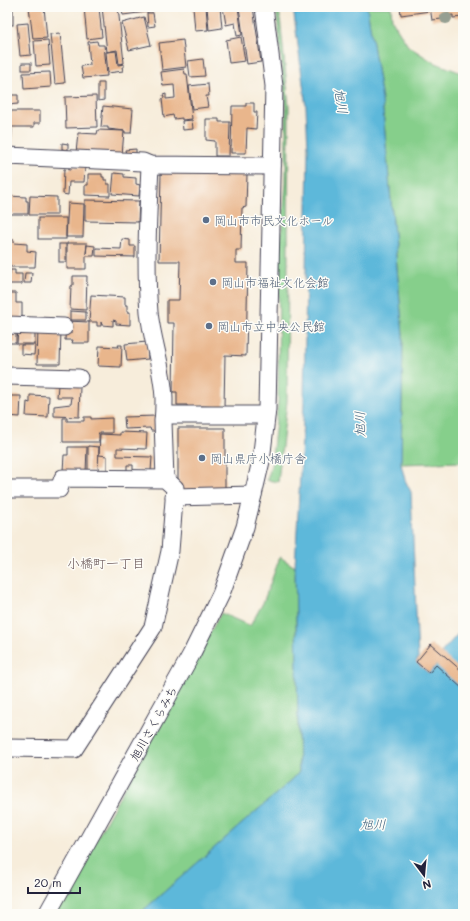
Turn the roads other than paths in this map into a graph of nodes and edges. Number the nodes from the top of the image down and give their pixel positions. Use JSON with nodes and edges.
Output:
{"nodes":[{"id":1,"x":264,"y":7,"type":"edge"},
{"id":2,"x":7,"y":156,"type":"edge"},
{"id":3,"x":150,"y":165,"type":"junction"},
{"id":4,"x":272,"y":166,"type":"junction"},
{"id":5,"x":7,"y":325,"type":"edge"},
{"id":6,"x":64,"y":327,"type":"dead end"},
{"id":7,"x":7,"y":376,"type":"edge"},
{"id":8,"x":79,"y":378,"type":"dead end"},
{"id":9,"x":164,"y":415,"type":"junction"},
{"id":10,"x":266,"y":415,"type":"junction"},
{"id":11,"x":165,"y":479,"type":"junction"},
{"id":12,"x":7,"y":489,"type":"edge"},
{"id":13,"x":253,"y":495,"type":"junction"},
{"id":14,"x":174,"y":497,"type":"junction"},
{"id":15,"x":7,"y":748,"type":"edge"},
{"id":16,"x":47,"y":914,"type":"edge"}],
"edges":[{"from":1,"to":4,"type":"street","name":"旭川さくらみち"},
{"from":2,"to":3,"type":"street"},
{"from":3,"to":4,"type":"street"},
{"from":3,"to":9,"type":"street"},
{"from":4,"to":10,"type":"street","name":"旭川さくらみち"},
{"from":5,"to":6,"type":"street"},
{"from":7,"to":8,"type":"street"},
{"from":9,"to":10,"type":"street"},
{"from":9,"to":11,"type":"street"},
{"from":10,"to":13,"type":"street","name":"旭川さくらみち"},
{"from":11,"to":12,"type":"street"},
{"from":11,"to":14,"type":"street"},
{"from":13,"to":14,"type":"street"},
{"from":13,"to":16,"type":"street","name":"旭川さくらみち"},
{"from":14,"to":15,"type":"street"}]}
